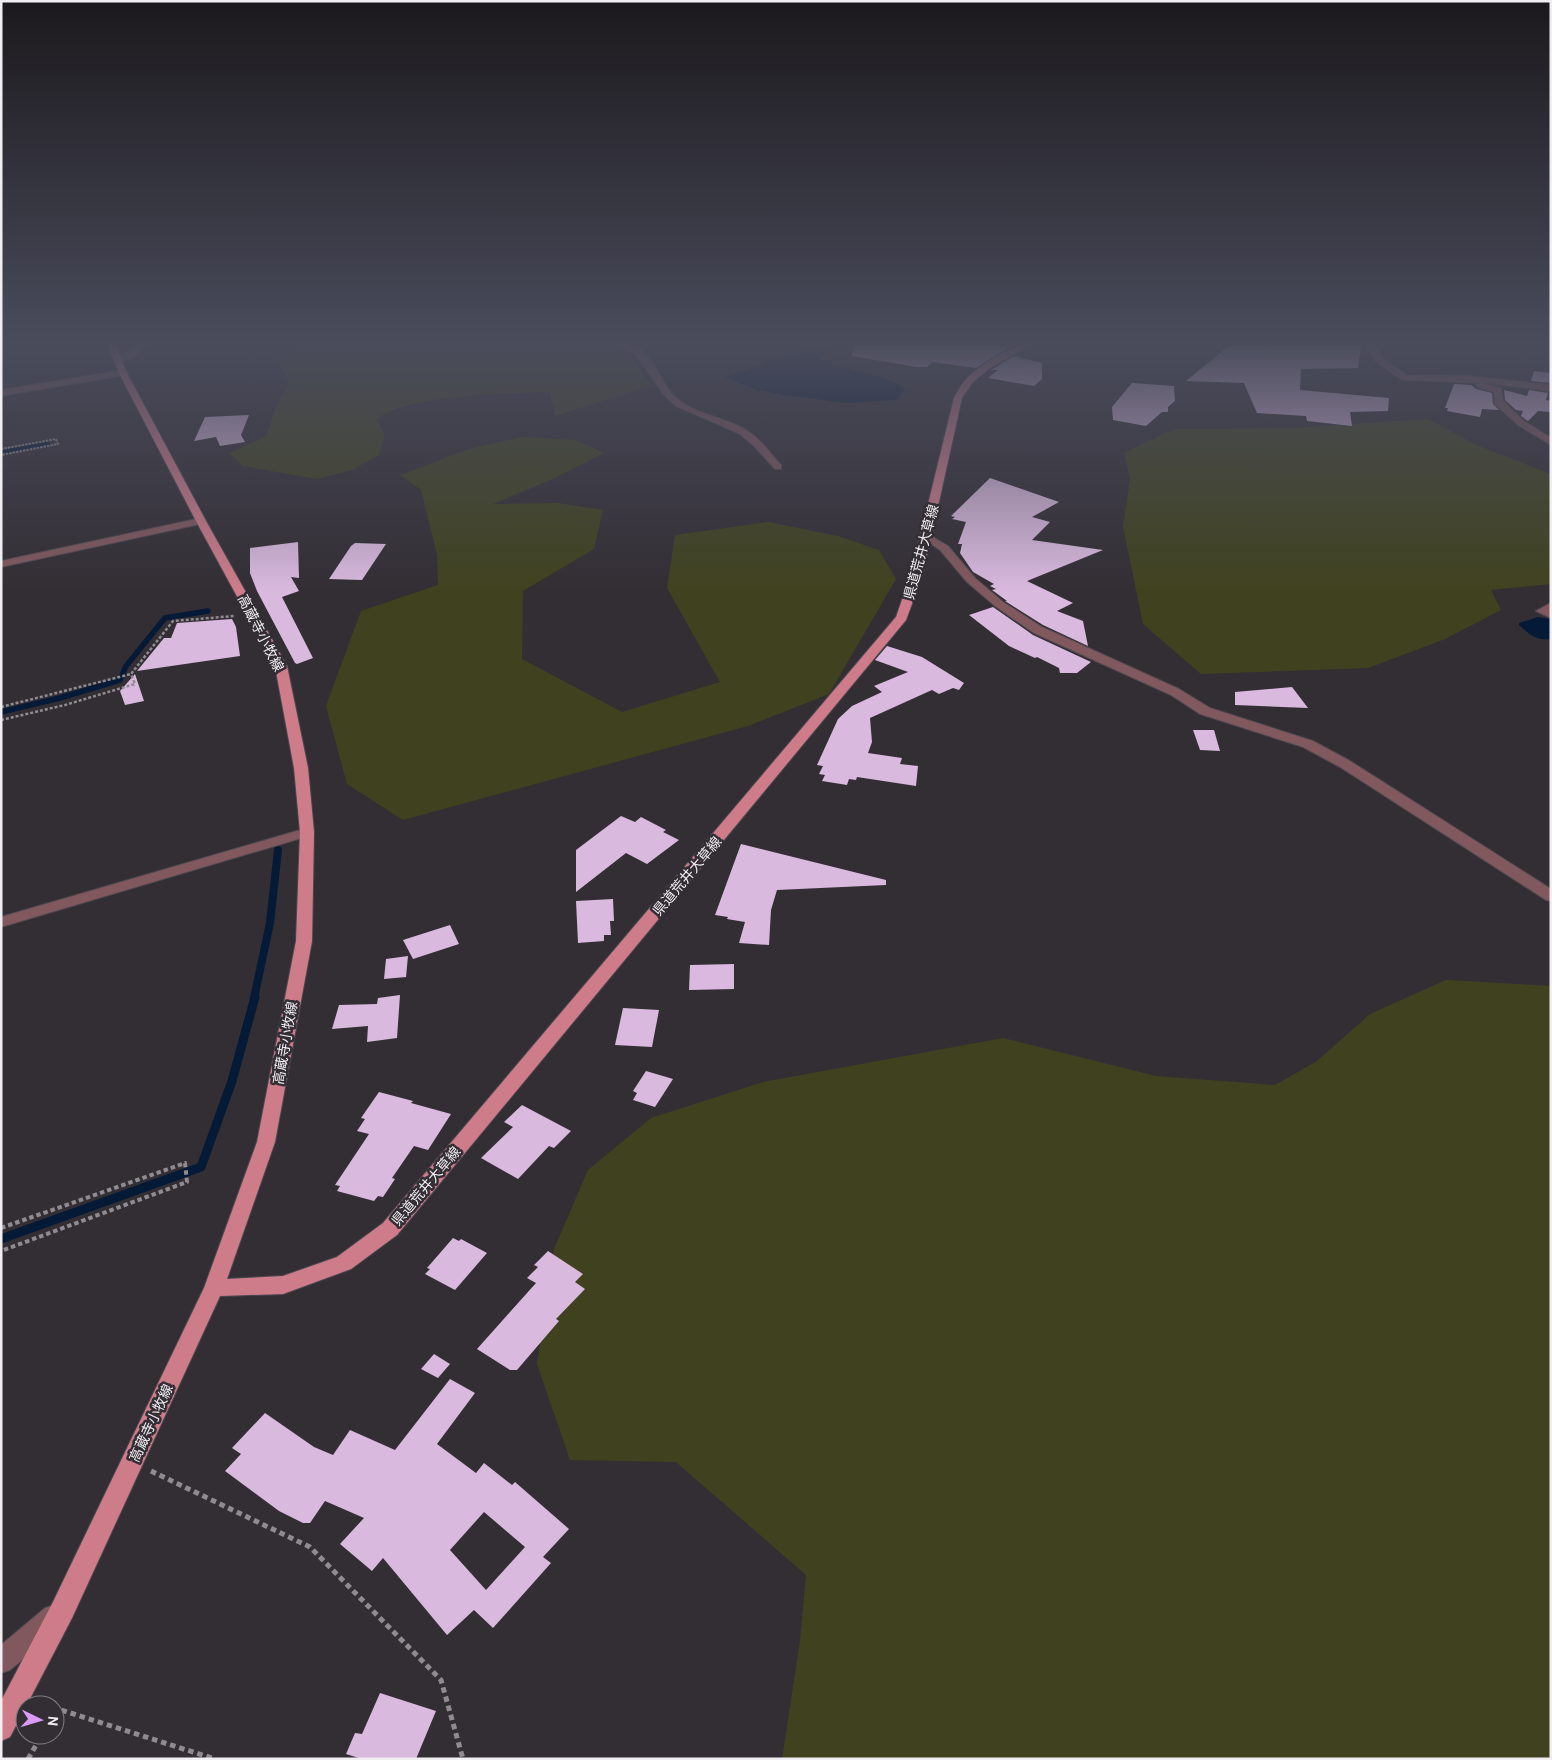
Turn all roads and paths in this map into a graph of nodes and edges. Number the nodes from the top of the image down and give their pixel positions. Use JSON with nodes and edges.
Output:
{"nodes":[{"id":1,"x":152,"y":427,"type":"edge"},
{"id":2,"x":733,"y":427,"type":"edge"},
{"id":3,"x":951,"y":427,"type":"edge"},
{"id":4,"x":1529,"y":427,"type":"edge"},
{"id":5,"x":1551,"y":442,"type":"edge"},
{"id":6,"x":1,"y":449,"type":"edge"},
{"id":7,"x":1,"y":455,"type":"edge"},
{"id":8,"x":778,"y":467,"type":"dead end"},
{"id":9,"x":201,"y":521,"type":"junction"},
{"id":10,"x":926,"y":536,"type":"junction"},
{"id":11,"x":1,"y":564,"type":"edge"},
{"id":12,"x":1551,"y":606,"type":"edge"},
{"id":13,"x":1551,"y":615,"type":"edge"},
{"id":14,"x":234,"y":616,"type":"dead end"},
{"id":15,"x":131,"y":674,"type":"junction"},
{"id":16,"x":1,"y":707,"type":"edge"},
{"id":17,"x":1,"y":720,"type":"edge"},
{"id":18,"x":307,"y":832,"type":"junction"},
{"id":19,"x":1551,"y":896,"type":"edge"},
{"id":20,"x":1,"y":922,"type":"edge"},
{"id":21,"x":1,"y":1228,"type":"edge"},
{"id":22,"x":1,"y":1251,"type":"edge"},
{"id":23,"x":214,"y":1288,"type":"junction"},
{"id":24,"x":132,"y":1462,"type":"junction"},
{"id":25,"x":63,"y":1609,"type":"junction"},
{"id":26,"x":1,"y":1662,"type":"edge"},
{"id":27,"x":65,"y":1711,"type":"edge"},
{"id":28,"x":1,"y":1728,"type":"edge"},
{"id":29,"x":36,"y":1745,"type":"edge"},
{"id":30,"x":28,"y":1759,"type":"edge"},
{"id":31,"x":215,"y":1759,"type":"edge"},
{"id":32,"x":463,"y":1759,"type":"edge"}],
"edges":[{"from":1,"to":9,"type":"main road","name":"高蔵寺小牧線"},
{"from":2,"to":8,"type":"street"},
{"from":3,"to":10,"type":"main road","name":"県道荒井大草線"},
{"from":4,"to":5,"type":"street"},
{"from":6,"to":7,"type":"path"},
{"from":9,"to":11,"type":"street"},
{"from":9,"to":18,"type":"main road","name":"高蔵寺小牧線"},
{"from":10,"to":19,"type":"street"},
{"from":10,"to":23,"type":"main road","name":"県道荒井大草線"},
{"from":12,"to":13,"type":"street"},
{"from":14,"to":15,"type":"path"},
{"from":15,"to":16,"type":"path"},
{"from":15,"to":17,"type":"path"},
{"from":18,"to":20,"type":"street"},
{"from":18,"to":23,"type":"main road","name":"高蔵寺小牧線"},
{"from":21,"to":22,"type":"path"},
{"from":23,"to":24,"type":"main road","name":"高蔵寺小牧線"},
{"from":24,"to":25,"type":"main road","name":"高蔵寺小牧線"},
{"from":24,"to":32,"type":"path"},
{"from":25,"to":26,"type":"street"},
{"from":25,"to":28,"type":"main road","name":"高蔵寺小牧線"},
{"from":27,"to":31,"type":"path"},
{"from":29,"to":30,"type":"path"}]}
